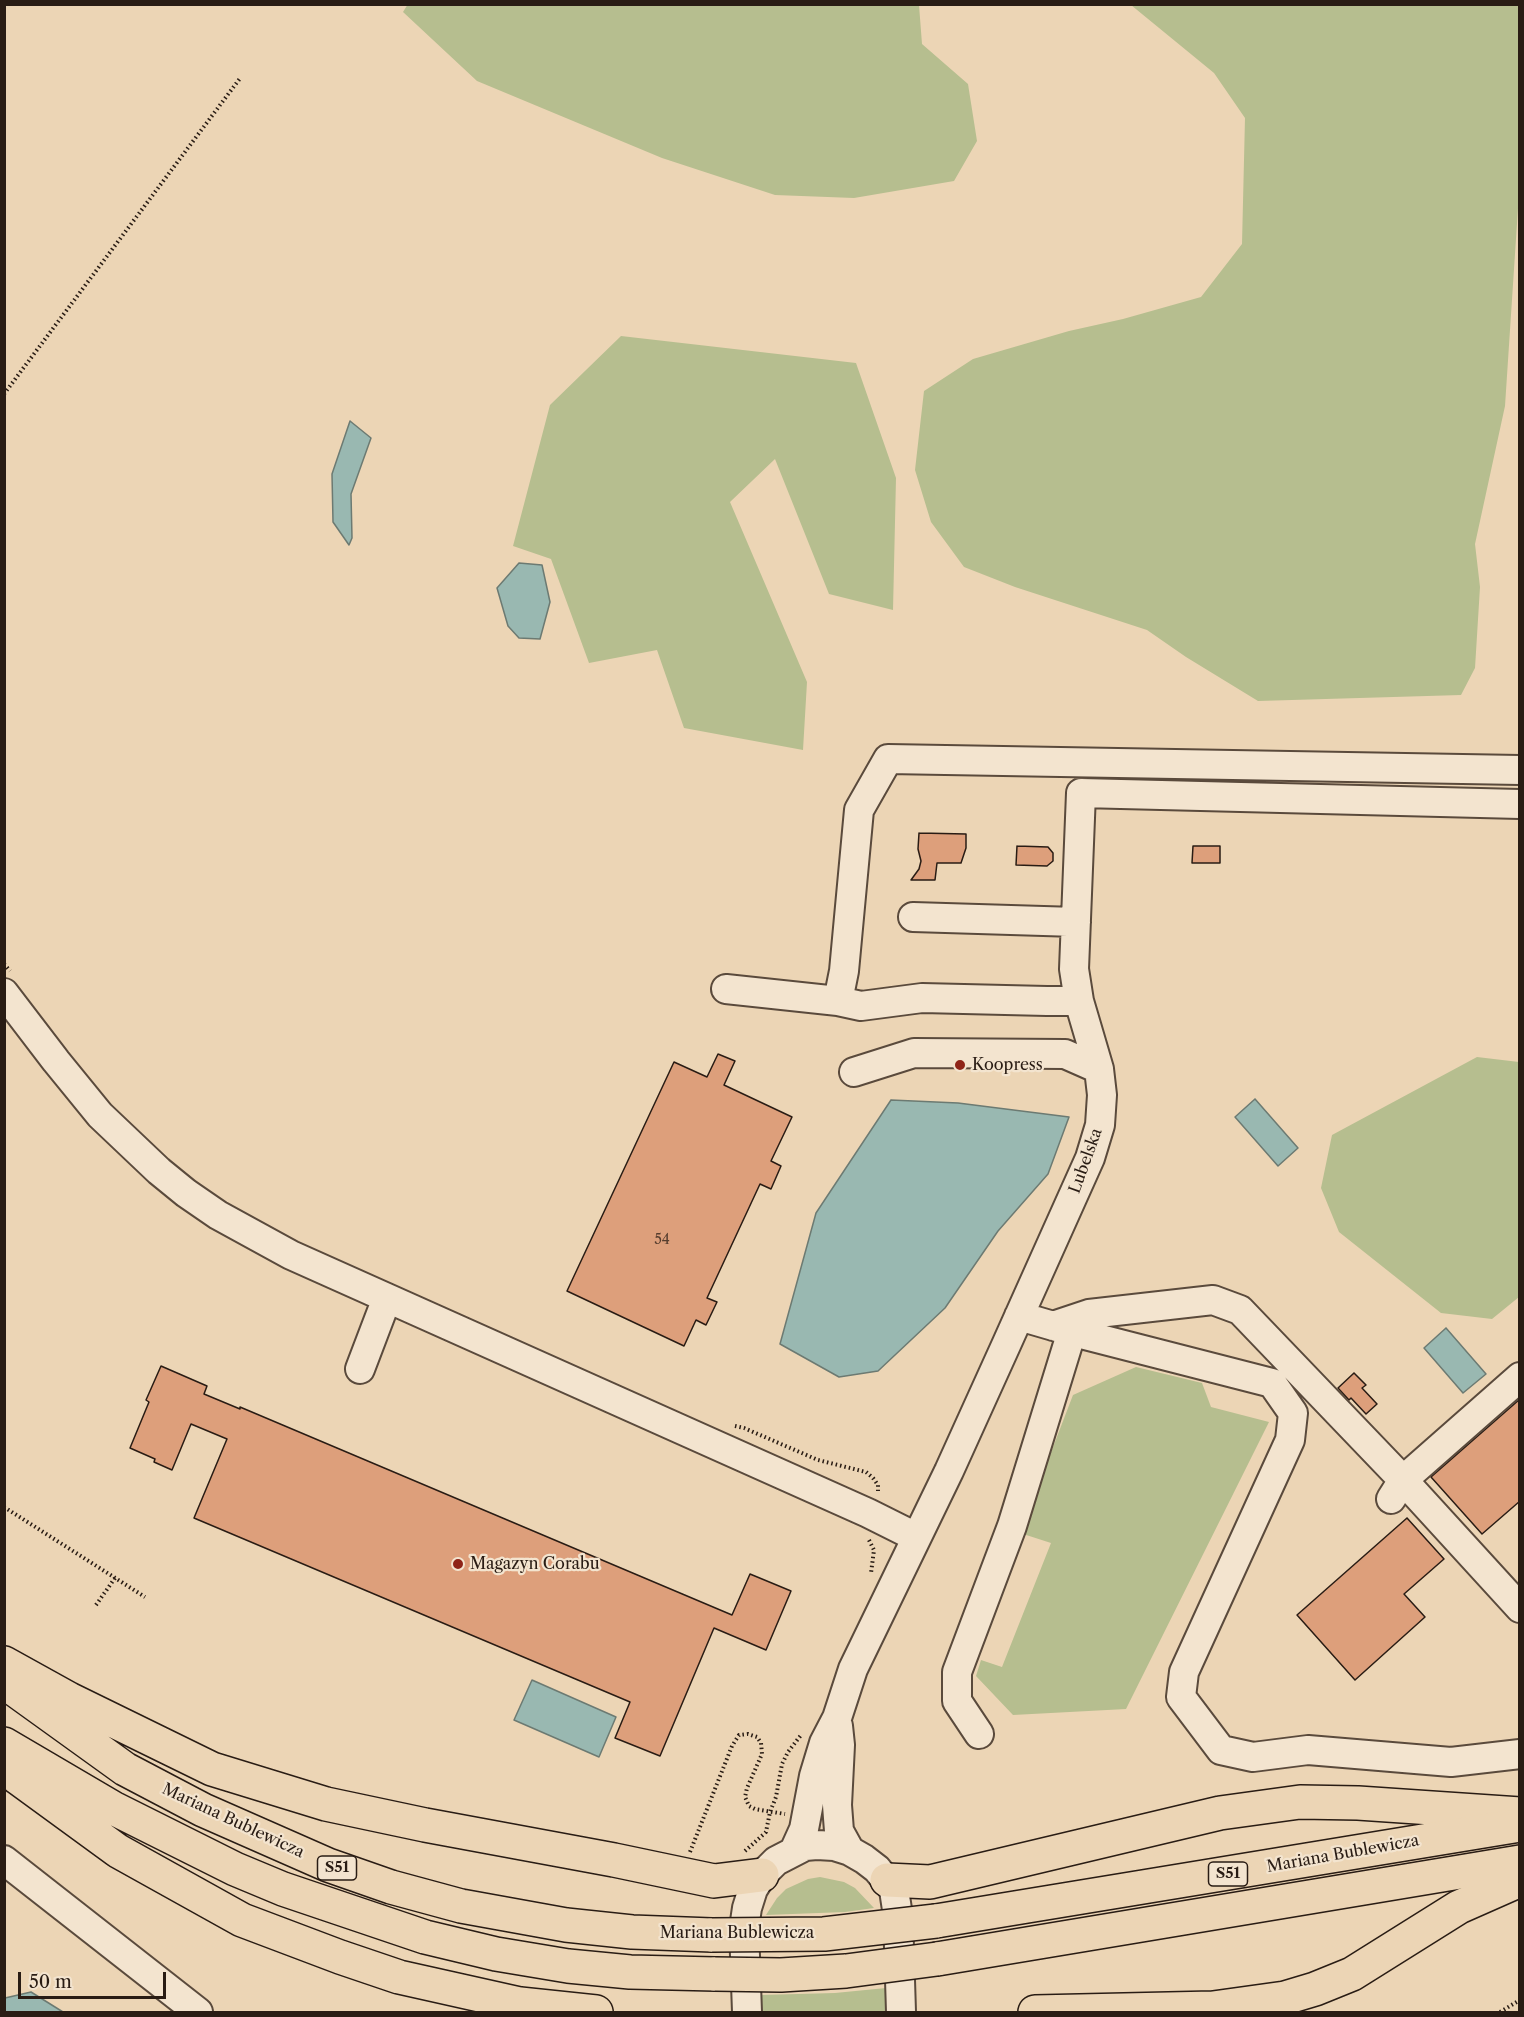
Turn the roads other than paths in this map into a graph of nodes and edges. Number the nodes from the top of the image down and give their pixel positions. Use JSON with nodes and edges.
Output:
{"nodes":[{"id":1,"x":1520,"y":770,"type":"edge"},
{"id":2,"x":1520,"y":804,"type":"edge"},
{"id":3,"x":913,"y":917,"type":"dead end"},
{"id":4,"x":1076,"y":921,"type":"junction"},
{"id":5,"x":8,"y":983,"type":"edge"},
{"id":6,"x":726,"y":990,"type":"dead end"},
{"id":7,"x":838,"y":1001,"type":"junction"},
{"id":8,"x":1078,"y":1001,"type":"junction"},
{"id":9,"x":1099,"y":1068,"type":"junction"},
{"id":10,"x":854,"y":1072,"type":"dead end"},
{"id":11,"x":387,"y":1298,"type":"junction"},
{"id":12,"x":1020,"y":1316,"type":"junction"},
{"id":13,"x":1063,"y":1329,"type":"junction"},
{"id":14,"x":360,"y":1370,"type":"dead end"},
{"id":15,"x":1520,"y":1377,"type":"edge"},
{"id":16,"x":1397,"y":1489,"type":"junction"},
{"id":17,"x":916,"y":1537,"type":"junction"},
{"id":18,"x":1520,"y":1608,"type":"edge"},
{"id":19,"x":4,"y":1663,"type":"edge"},
{"id":20,"x":4,"y":1682,"type":"edge"},
{"id":21,"x":837,"y":1718,"type":"junction"},
{"id":22,"x":979,"y":1734,"type":"dead end"},
{"id":23,"x":4,"y":1744,"type":"edge"},
{"id":24,"x":1520,"y":1754,"type":"edge"},
{"id":25,"x":4,"y":1766,"type":"edge"},
{"id":26,"x":1520,"y":1814,"type":"edge"},
{"id":27,"x":1520,"y":1825,"type":"edge"},
{"id":28,"x":794,"y":1851,"type":"junction"},
{"id":29,"x":850,"y":1851,"type":"junction"},
{"id":30,"x":4,"y":1860,"type":"edge"},
{"id":31,"x":1520,"y":1862,"type":"edge"},
{"id":32,"x":752,"y":1864,"type":"junction"},
{"id":33,"x":887,"y":1880,"type":"junction"},
{"id":34,"x":1520,"y":1880,"type":"edge"},
{"id":35,"x":198,"y":2013,"type":"edge"},
{"id":36,"x":596,"y":2013,"type":"edge"},
{"id":37,"x":747,"y":2013,"type":"edge"},
{"id":38,"x":902,"y":2013,"type":"edge"},
{"id":39,"x":1035,"y":2013,"type":"edge"}],
"edges":[{"from":1,"to":7,"type":"street"},
{"from":2,"to":4,"type":"street","name":"Lubelska"},
{"from":3,"to":4,"type":"street"},
{"from":4,"to":8,"type":"street","name":"Lubelska"},
{"from":5,"to":11,"type":"street"},
{"from":6,"to":7,"type":"street"},
{"from":7,"to":8,"type":"street"},
{"from":8,"to":9,"type":"street","name":"Lubelska"},
{"from":9,"to":10,"type":"street"},
{"from":9,"to":12,"type":"street","name":"Lubelska"},
{"from":11,"to":14,"type":"street"},
{"from":11,"to":17,"type":"street"},
{"from":12,"to":13,"type":"street"},
{"from":12,"to":17,"type":"street","name":"Lubelska"},
{"from":13,"to":16,"type":"street"},
{"from":13,"to":22,"type":"street"},
{"from":13,"to":24,"type":"street"},
{"from":15,"to":16,"type":"street"},
{"from":16,"to":18,"type":"street"},
{"from":17,"to":21,"type":"street","name":"Lubelska"},
{"from":19,"to":32,"type":"main road"},
{"from":20,"to":27,"type":"main road","name":"Mariana Bublewicza","number":"S51","bridge":true},
{"from":21,"to":28,"type":"street"},
{"from":21,"to":29,"type":"street"},
{"from":23,"to":31,"type":"main road","number":"S51","bridge":true},
{"from":25,"to":36,"type":"main road"},
{"from":26,"to":33,"type":"main road"},
{"from":28,"to":29,"type":"street"},
{"from":28,"to":32,"type":"street"},
{"from":29,"to":33,"type":"street"},
{"from":30,"to":35,"type":"street"},
{"from":32,"to":37,"type":"street"},
{"from":33,"to":38,"type":"street"},
{"from":34,"to":39,"type":"main road"}]}
